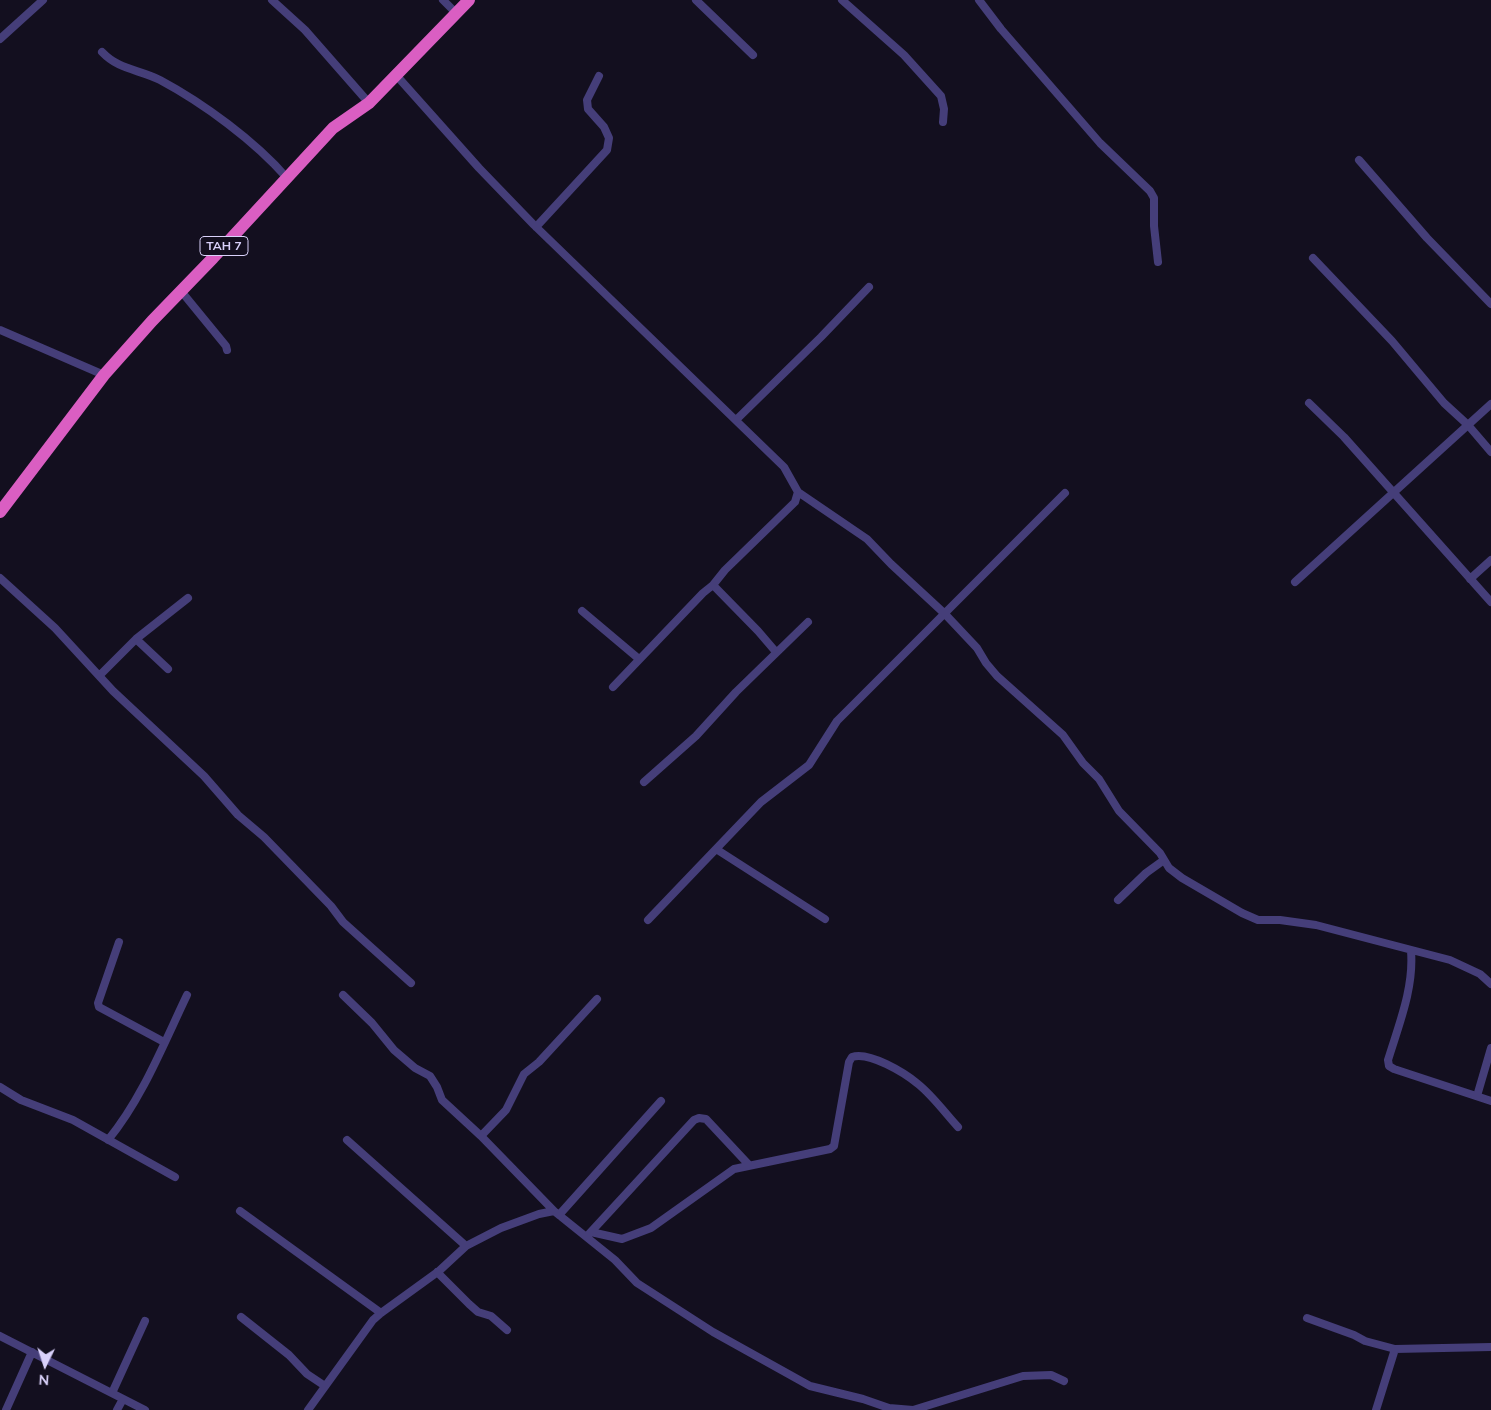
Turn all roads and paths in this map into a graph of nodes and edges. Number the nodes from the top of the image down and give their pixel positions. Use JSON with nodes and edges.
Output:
{"nodes":[{"id":1,"x":43,"y":0,"type":"edge"},
{"id":2,"x":272,"y":0,"type":"edge"},
{"id":3,"x":443,"y":0,"type":"edge"},
{"id":4,"x":469,"y":0,"type":"edge"},
{"id":5,"x":696,"y":0,"type":"edge"},
{"id":6,"x":842,"y":0,"type":"edge"},
{"id":7,"x":979,"y":0,"type":"edge"},
{"id":8,"x":456,"y":12,"type":"junction"},
{"id":9,"x":0,"y":39,"type":"edge"},
{"id":10,"x":102,"y":52,"type":"dead end"},
{"id":11,"x":753,"y":55,"type":"dead end"},
{"id":12,"x":396,"y":75,"type":"junction"},
{"id":13,"x":599,"y":76,"type":"dead end"},
{"id":14,"x":369,"y":103,"type":"junction"},
{"id":15,"x":943,"y":122,"type":"dead end"},
{"id":16,"x":1359,"y":160,"type":"dead end"},
{"id":17,"x":287,"y":178,"type":"junction"},
{"id":18,"x":536,"y":227,"type":"junction"},
{"id":19,"x":1313,"y":258,"type":"dead end"},
{"id":20,"x":1158,"y":262,"type":"dead end"},
{"id":21,"x":869,"y":287,"type":"dead end"},
{"id":22,"x":181,"y":291,"type":"junction"},
{"id":23,"x":1491,"y":304,"type":"edge"},
{"id":24,"x":0,"y":330,"type":"edge"},
{"id":25,"x":228,"y":350,"type":"dead end"},
{"id":26,"x":104,"y":375,"type":"junction"},
{"id":27,"x":1308,"y":404,"type":"dead end"},
{"id":28,"x":1491,"y":404,"type":"edge"},
{"id":29,"x":736,"y":420,"type":"junction"},
{"id":30,"x":1468,"y":425,"type":"junction"},
{"id":31,"x":1491,"y":452,"type":"edge"},
{"id":32,"x":798,"y":492,"type":"junction"},
{"id":33,"x":1065,"y":493,"type":"dead end"},
{"id":34,"x":1393,"y":493,"type":"junction"},
{"id":35,"x":0,"y":512,"type":"edge"},
{"id":36,"x":1491,"y":560,"type":"edge"},
{"id":37,"x":0,"y":578,"type":"edge"},
{"id":38,"x":1470,"y":578,"type":"junction"},
{"id":39,"x":1295,"y":582,"type":"dead end"},
{"id":40,"x":713,"y":586,"type":"junction"},
{"id":41,"x":188,"y":598,"type":"dead end"},
{"id":42,"x":1491,"y":602,"type":"edge"},
{"id":43,"x":582,"y":611,"type":"dead end"},
{"id":44,"x":945,"y":614,"type":"junction"},
{"id":45,"x":808,"y":622,"type":"dead end"},
{"id":46,"x":136,"y":639,"type":"junction"},
{"id":47,"x":776,"y":652,"type":"junction"},
{"id":48,"x":639,"y":660,"type":"junction"},
{"id":49,"x":168,"y":670,"type":"dead end"},
{"id":50,"x":100,"y":675,"type":"junction"},
{"id":51,"x":612,"y":687,"type":"dead end"},
{"id":52,"x":644,"y":782,"type":"dead end"},
{"id":53,"x":716,"y":849,"type":"junction"},
{"id":54,"x":1164,"y":860,"type":"junction"},
{"id":55,"x":1118,"y":900,"type":"dead end"},
{"id":56,"x":825,"y":919,"type":"dead end"},
{"id":57,"x":648,"y":920,"type":"dead end"},
{"id":58,"x":119,"y":942,"type":"dead end"},
{"id":59,"x":1411,"y":951,"type":"junction"},
{"id":60,"x":411,"y":983,"type":"dead end"},
{"id":61,"x":1491,"y":984,"type":"edge"},
{"id":62,"x":343,"y":994,"type":"dead end"},
{"id":63,"x":187,"y":995,"type":"dead end"},
{"id":64,"x":598,"y":999,"type":"dead end"},
{"id":65,"x":164,"y":1042,"type":"junction"},
{"id":66,"x":1491,"y":1048,"type":"edge"},
{"id":67,"x":0,"y":1087,"type":"edge"},
{"id":68,"x":1477,"y":1096,"type":"junction"},
{"id":69,"x":661,"y":1101,"type":"dead end"},
{"id":70,"x":1491,"y":1101,"type":"edge"},
{"id":71,"x":958,"y":1126,"type":"dead end"},
{"id":72,"x":481,"y":1136,"type":"junction"},
{"id":73,"x":108,"y":1140,"type":"junction"},
{"id":74,"x":347,"y":1140,"type":"dead end"},
{"id":75,"x":749,"y":1166,"type":"junction"},
{"id":76,"x":175,"y":1177,"type":"dead end"},
{"id":77,"x":240,"y":1211,"type":"dead end"},
{"id":78,"x":557,"y":1213,"type":"junction"},
{"id":79,"x":589,"y":1235,"type":"junction"},
{"id":80,"x":466,"y":1246,"type":"junction"},
{"id":81,"x":437,"y":1272,"type":"junction"},
{"id":82,"x":381,"y":1313,"type":"junction"},
{"id":83,"x":241,"y":1317,"type":"dead end"},
{"id":84,"x":1307,"y":1318,"type":"dead end"},
{"id":85,"x":145,"y":1321,"type":"dead end"},
{"id":86,"x":507,"y":1330,"type":"dead end"},
{"id":87,"x":0,"y":1336,"type":"edge"},
{"id":88,"x":1491,"y":1347,"type":"edge"},
{"id":89,"x":1395,"y":1349,"type":"junction"},
{"id":90,"x":32,"y":1352,"type":"junction"},
{"id":91,"x":1064,"y":1381,"type":"dead end"},
{"id":92,"x":325,"y":1386,"type":"junction"},
{"id":93,"x":112,"y":1394,"type":"junction"},
{"id":94,"x":123,"y":1399,"type":"junction"},
{"id":95,"x":6,"y":1410,"type":"edge"},
{"id":96,"x":117,"y":1410,"type":"edge"},
{"id":97,"x":145,"y":1410,"type":"edge"},
{"id":98,"x":308,"y":1410,"type":"edge"},
{"id":99,"x":1376,"y":1410,"type":"edge"}],
"edges":[{"from":1,"to":9,"type":"street"},
{"from":2,"to":14,"type":"street"},
{"from":3,"to":8,"type":"street"},
{"from":4,"to":8,"type":"highway","number":"TAH 7"},
{"from":5,"to":11,"type":"street"},
{"from":6,"to":15,"type":"street"},
{"from":7,"to":20,"type":"street"},
{"from":8,"to":12,"type":"highway","number":"TAH 7"},
{"from":10,"to":17,"type":"street"},
{"from":12,"to":14,"type":"highway","number":"TAH 7"},
{"from":12,"to":18,"type":"street"},
{"from":13,"to":18,"type":"street"},
{"from":14,"to":17,"type":"highway","number":"TAH 7"},
{"from":16,"to":23,"type":"street"},
{"from":17,"to":22,"type":"highway","number":"TAH 7"},
{"from":18,"to":29,"type":"street"},
{"from":19,"to":30,"type":"street"},
{"from":21,"to":29,"type":"street"},
{"from":22,"to":25,"type":"street"},
{"from":22,"to":26,"type":"highway","number":"TAH 7"},
{"from":24,"to":26,"type":"street"},
{"from":26,"to":35,"type":"highway","number":"TAH 7"},
{"from":27,"to":34,"type":"street"},
{"from":28,"to":30,"type":"street"},
{"from":29,"to":32,"type":"street"},
{"from":30,"to":31,"type":"street"},
{"from":30,"to":34,"type":"street"},
{"from":32,"to":40,"type":"street"},
{"from":32,"to":44,"type":"street"},
{"from":33,"to":44,"type":"street"},
{"from":34,"to":38,"type":"street"},
{"from":34,"to":39,"type":"street"},
{"from":36,"to":38,"type":"street"},
{"from":37,"to":50,"type":"street"},
{"from":38,"to":42,"type":"street"},
{"from":40,"to":47,"type":"street"},
{"from":40,"to":48,"type":"street"},
{"from":41,"to":46,"type":"street"},
{"from":43,"to":48,"type":"street"},
{"from":44,"to":53,"type":"street"},
{"from":44,"to":54,"type":"street"},
{"from":45,"to":47,"type":"street"},
{"from":46,"to":49,"type":"street"},
{"from":46,"to":50,"type":"street"},
{"from":47,"to":52,"type":"street"},
{"from":48,"to":51,"type":"street"},
{"from":50,"to":60,"type":"street"},
{"from":53,"to":56,"type":"street"},
{"from":53,"to":57,"type":"street"},
{"from":54,"to":55,"type":"street"},
{"from":54,"to":59,"type":"street"},
{"from":58,"to":65,"type":"street"},
{"from":59,"to":61,"type":"street"},
{"from":59,"to":68,"type":"street"},
{"from":62,"to":72,"type":"street"},
{"from":63,"to":65,"type":"street"},
{"from":64,"to":72,"type":"street"},
{"from":65,"to":73,"type":"street"},
{"from":66,"to":68,"type":"street"},
{"from":67,"to":73,"type":"street"},
{"from":68,"to":70,"type":"street"},
{"from":69,"to":78,"type":"street"},
{"from":71,"to":75,"type":"street"},
{"from":72,"to":78,"type":"street"},
{"from":73,"to":76,"type":"street"},
{"from":74,"to":80,"type":"street"},
{"from":75,"to":79,"type":"street"},
{"from":75,"to":79,"type":"street"},
{"from":77,"to":82,"type":"street"},
{"from":78,"to":79,"type":"street"},
{"from":78,"to":80,"type":"street"},
{"from":79,"to":91,"type":"street"},
{"from":80,"to":81,"type":"street"},
{"from":81,"to":82,"type":"street"},
{"from":81,"to":86,"type":"street"},
{"from":82,"to":92,"type":"street"},
{"from":83,"to":92,"type":"street"},
{"from":84,"to":89,"type":"street"},
{"from":85,"to":93,"type":"street"},
{"from":87,"to":90,"type":"street"},
{"from":88,"to":89,"type":"street"},
{"from":89,"to":99,"type":"street"},
{"from":90,"to":93,"type":"street"},
{"from":90,"to":95,"type":"street"},
{"from":92,"to":98,"type":"street"},
{"from":93,"to":94,"type":"street"},
{"from":94,"to":96,"type":"street"},
{"from":94,"to":97,"type":"street"}]}
